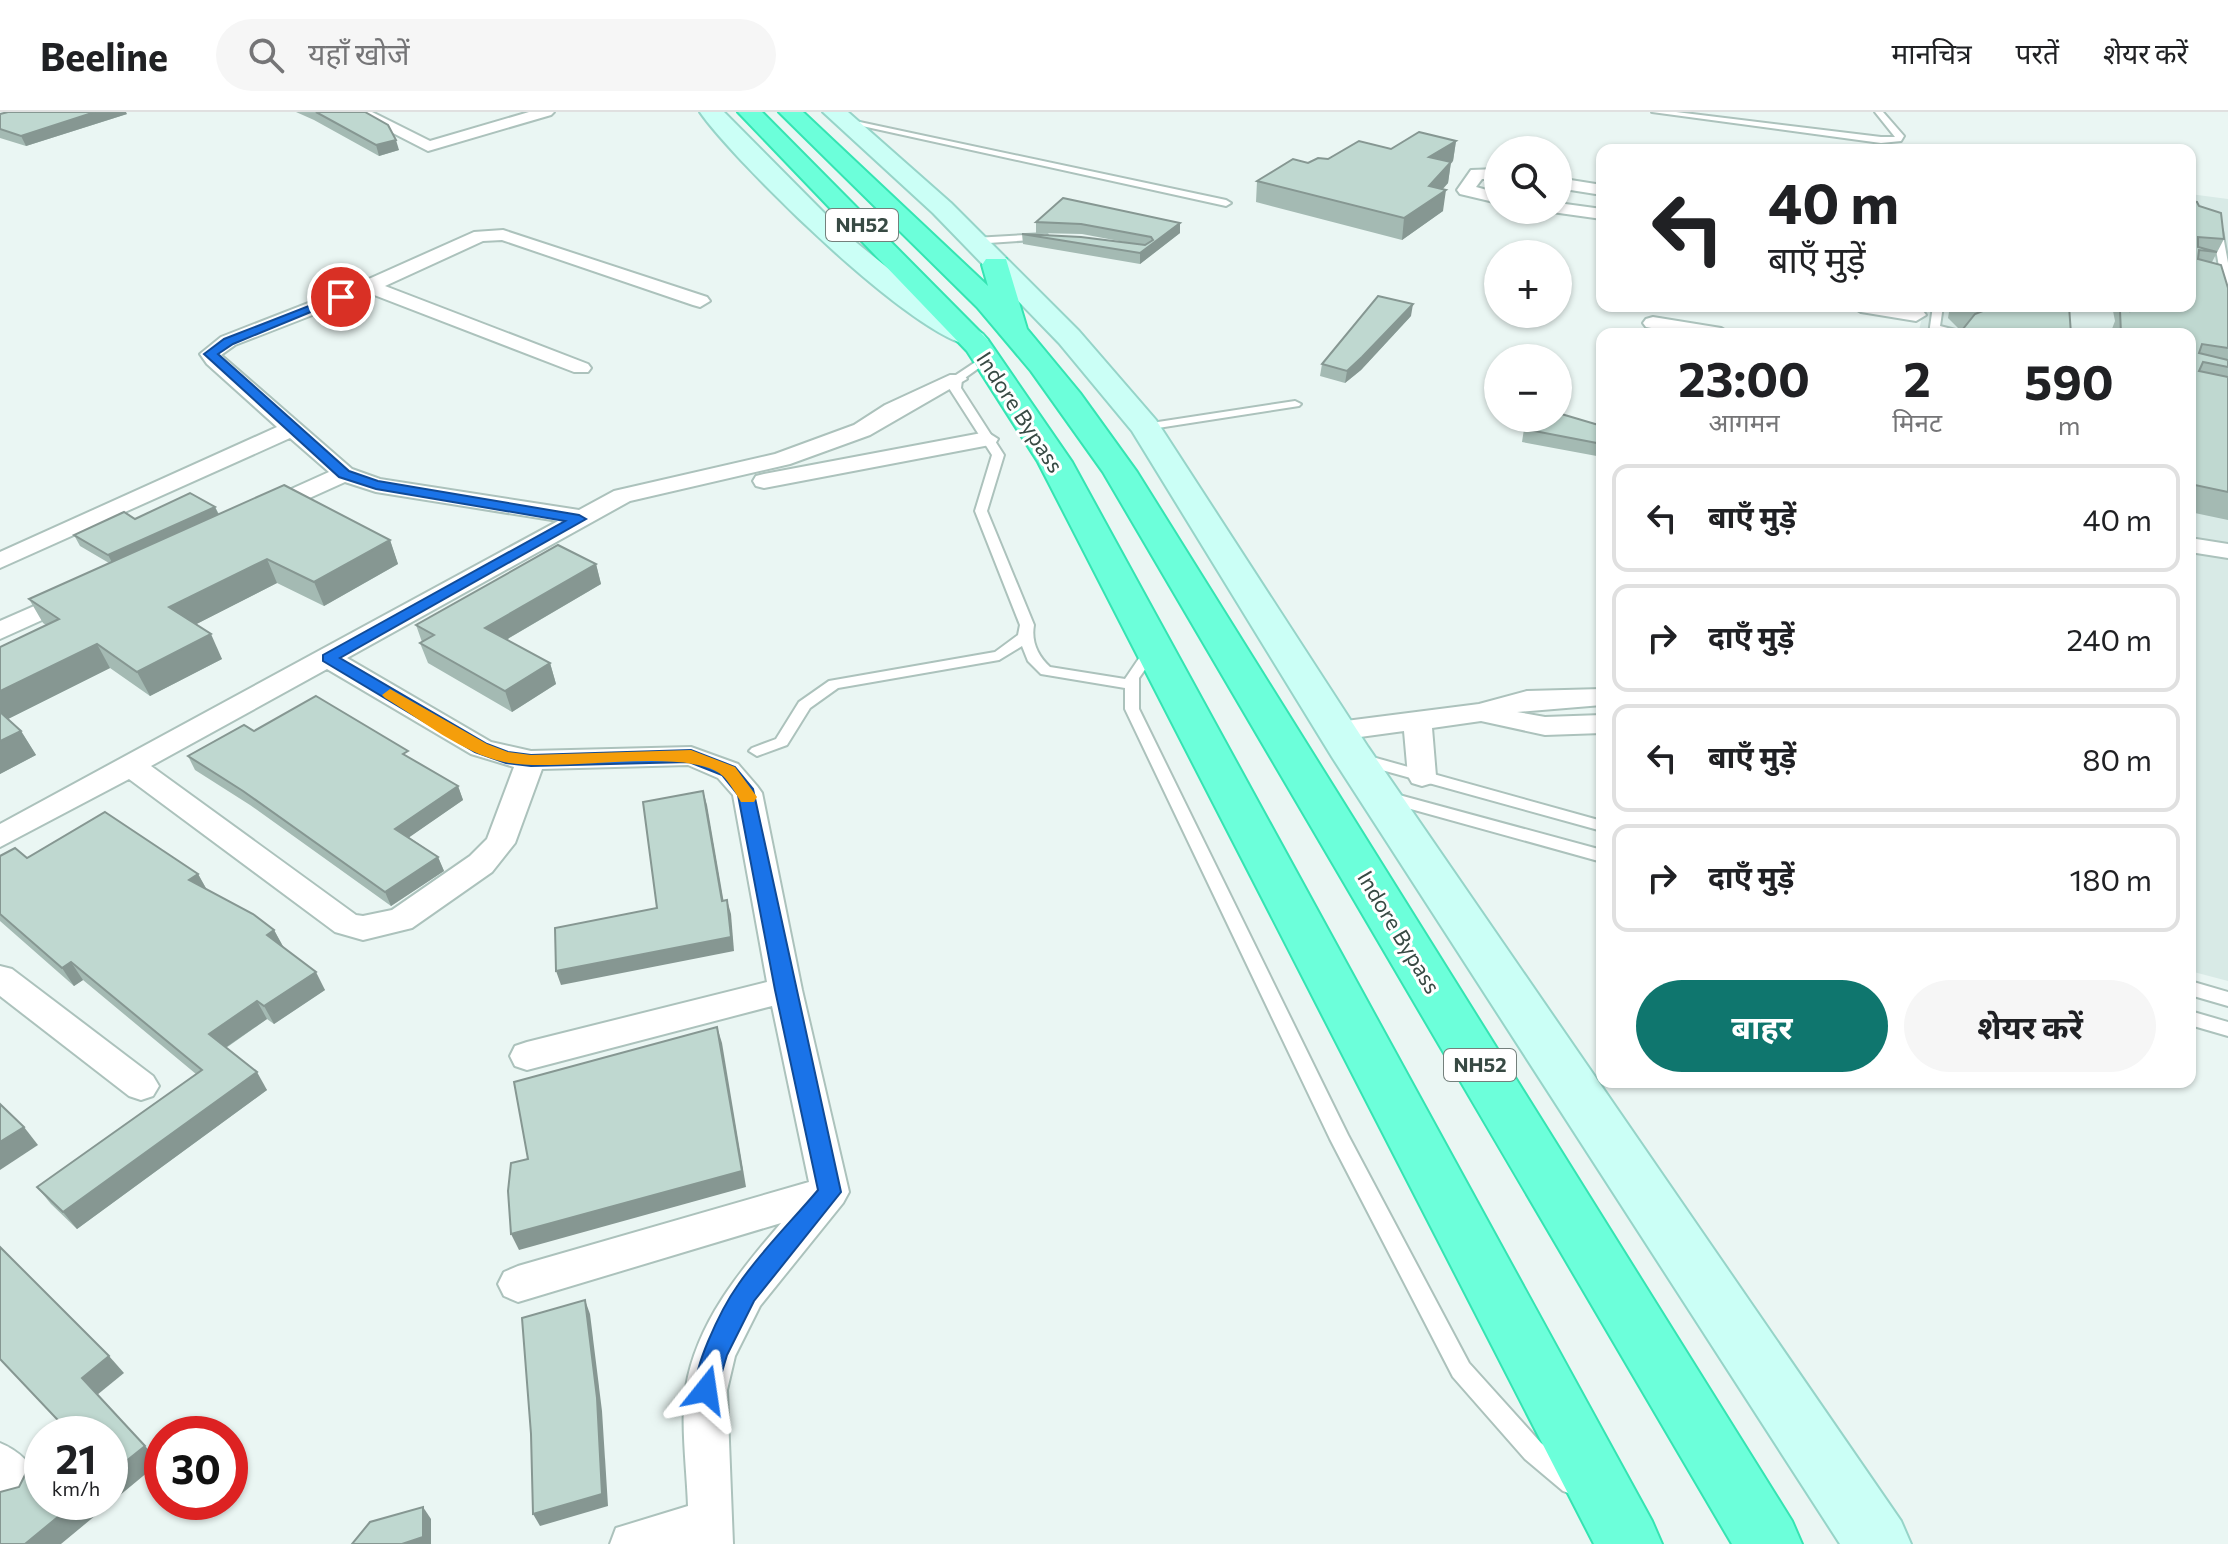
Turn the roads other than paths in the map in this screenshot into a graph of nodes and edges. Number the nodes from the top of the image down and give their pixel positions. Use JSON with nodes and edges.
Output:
{"nodes":[{"id":1,"x":360,"y":112,"type":"edge"},
{"id":2,"x":546,"y":112,"type":"edge"},
{"id":3,"x":711,"y":112,"type":"edge"},
{"id":4,"x":749,"y":112,"type":"edge"},
{"id":5,"x":790,"y":112,"type":"edge"},
{"id":6,"x":1656,"y":112,"type":"edge"},
{"id":7,"x":1879,"y":112,"type":"edge"},
{"id":8,"x":839,"y":116,"type":"edge"},
{"id":9,"x":1484,"y":174,"type":"edge"},
{"id":10,"x":1572,"y":185,"type":"edge"},
{"id":11,"x":1596,"y":189,"type":"edge"},
{"id":12,"x":1484,"y":194,"type":"edge"},
{"id":13,"x":1226,"y":203,"type":"dead end"},
{"id":14,"x":1572,"y":210,"type":"edge"},
{"id":15,"x":1596,"y":213,"type":"edge"},
{"id":16,"x":2196,"y":224,"type":"edge"},
{"id":17,"x":1054,"y":237,"type":"edge"},
{"id":18,"x":974,"y":241,"type":"junction"},
{"id":19,"x":996,"y":265,"type":"junction"},
{"id":20,"x":2214,"y":282,"type":"edge"},
{"id":21,"x":369,"y":286,"type":"junction"},
{"id":22,"x":2227,"y":287,"type":"edge"},
{"id":23,"x":700,"y":301,"type":"dead end"},
{"id":24,"x":1888,"y":312,"type":"edge"},
{"id":25,"x":1915,"y":318,"type":"edge"},
{"id":26,"x":1653,"y":323,"type":"dead end"},
{"id":27,"x":1684,"y":328,"type":"edge"},
{"id":28,"x":1014,"y":331,"type":"junction"},
{"id":29,"x":979,"y":349,"type":"junction"},
{"id":30,"x":581,"y":368,"type":"dead end"},
{"id":31,"x":957,"y":379,"type":"junction"},
{"id":32,"x":1295,"y":404,"type":"dead end"},
{"id":33,"x":1145,"y":427,"type":"junction"},
{"id":34,"x":292,"y":429,"type":"junction"},
{"id":35,"x":987,"y":439,"type":"junction"},
{"id":36,"x":344,"y":474,"type":"junction"},
{"id":37,"x":245,"y":519,"type":"edge"},
{"id":38,"x":579,"y":519,"type":"junction"},
{"id":39,"x":2196,"y":546,"type":"edge"},
{"id":40,"x":2228,"y":551,"type":"edge"},
{"id":41,"x":0,"y":561,"type":"edge"},
{"id":42,"x":1208,"y":568,"type":"junction"},
{"id":43,"x":90,"y":589,"type":"edge"},
{"id":44,"x":0,"y":631,"type":"edge"},
{"id":45,"x":1026,"y":631,"type":"junction"},
{"id":46,"x":328,"y":658,"type":"junction"},
{"id":47,"x":1143,"y":667,"type":"junction"},
{"id":48,"x":1596,"y":697,"type":"edge"},
{"id":49,"x":1480,"y":713,"type":"junction"},
{"id":50,"x":1417,"y":721,"type":"junction"},
{"id":51,"x":1596,"y":724,"type":"edge"},
{"id":52,"x":757,"y":751,"type":"dead end"},
{"id":53,"x":531,"y":760,"type":"junction"},
{"id":54,"x":130,"y":765,"type":"junction"},
{"id":55,"x":1373,"y":765,"type":"junction"},
{"id":56,"x":1596,"y":824,"type":"edge"},
{"id":57,"x":0,"y":837,"type":"edge"},
{"id":58,"x":1596,"y":854,"type":"edge"},
{"id":59,"x":0,"y":978,"type":"edge"},
{"id":60,"x":785,"y":990,"type":"junction"},
{"id":61,"x":2196,"y":990,"type":"edge"},
{"id":62,"x":2228,"y":999,"type":"edge"},
{"id":63,"x":2196,"y":1020,"type":"edge"},
{"id":64,"x":2228,"y":1029,"type":"edge"},
{"id":65,"x":527,"y":1056,"type":"dead end"},
{"id":66,"x":141,"y":1086,"type":"dead end"},
{"id":67,"x":830,"y":1192,"type":"junction"},
{"id":68,"x":518,"y":1284,"type":"dead end"},
{"id":69,"x":1622,"y":1532,"type":"edge"},
{"id":70,"x":709,"y":1533,"type":"edge"},
{"id":71,"x":632,"y":1544,"type":"edge"},
{"id":72,"x":1769,"y":1544,"type":"edge"},
{"id":73,"x":1878,"y":1544,"type":"edge"}],
"edges":[{"from":1,"to":2,"type":"street"},
{"from":3,"to":29,"type":"street"},
{"from":4,"to":29,"type":"highway","number":"NH52"},
{"from":5,"to":28,"type":"highway","number":"NH52"},
{"from":6,"to":7,"type":"lane"},
{"from":8,"to":13,"type":"lane"},
{"from":8,"to":18,"type":"street"},
{"from":9,"to":12,"type":"street"},
{"from":10,"to":11,"type":"street"},
{"from":14,"to":15,"type":"street"},
{"from":16,"to":22,"type":"lane"},
{"from":17,"to":18,"type":"lane"},
{"from":18,"to":19,"type":"street"},
{"from":19,"to":28,"type":"highway"},
{"from":19,"to":33,"type":"street"},
{"from":20,"to":22,"type":"lane"},
{"from":21,"to":23,"type":"street"},
{"from":21,"to":30,"type":"street"},
{"from":21,"to":34,"type":"street"},
{"from":24,"to":25,"type":"street"},
{"from":26,"to":27,"type":"street"},
{"from":28,"to":42,"type":"highway","name":"Indore Bypass","number":"NH52"},
{"from":29,"to":31,"type":"lane"},
{"from":29,"to":47,"type":"highway","name":"Indore Bypass","number":"NH52"},
{"from":31,"to":35,"type":"lane"},
{"from":31,"to":38,"type":"street"},
{"from":32,"to":33,"type":"lane"},
{"from":33,"to":42,"type":"street"},
{"from":34,"to":36,"type":"street"},
{"from":34,"to":41,"type":"street"},
{"from":35,"to":38,"type":"street"},
{"from":35,"to":45,"type":"lane"},
{"from":36,"to":37,"type":"street"},
{"from":36,"to":38,"type":"street"},
{"from":38,"to":46,"type":"street"},
{"from":39,"to":40,"type":"street"},
{"from":42,"to":55,"type":"street"},
{"from":42,"to":72,"type":"highway","name":"Indore Bypass","number":"NH52"},
{"from":43,"to":44,"type":"street"},
{"from":45,"to":47,"type":"lane"},
{"from":45,"to":52,"type":"lane"},
{"from":46,"to":53,"type":"street"},
{"from":46,"to":54,"type":"street"},
{"from":47,"to":69,"type":"highway","name":"Indore Bypass","number":"NH52"},
{"from":47,"to":69,"type":"lane"},
{"from":48,"to":49,"type":"street"},
{"from":49,"to":50,"type":"street"},
{"from":49,"to":51,"type":"street"},
{"from":50,"to":55,"type":"street"},
{"from":50,"to":55,"type":"street"},
{"from":53,"to":54,"type":"street"},
{"from":53,"to":60,"type":"street"},
{"from":54,"to":57,"type":"street"},
{"from":55,"to":56,"type":"lane"},
{"from":55,"to":58,"type":"lane"},
{"from":55,"to":73,"type":"street"},
{"from":59,"to":66,"type":"street"},
{"from":60,"to":65,"type":"street"},
{"from":60,"to":67,"type":"street"},
{"from":61,"to":62,"type":"lane"},
{"from":63,"to":64,"type":"lane"},
{"from":67,"to":68,"type":"street"},
{"from":67,"to":70,"type":"street"},
{"from":70,"to":71,"type":"street"}]}
